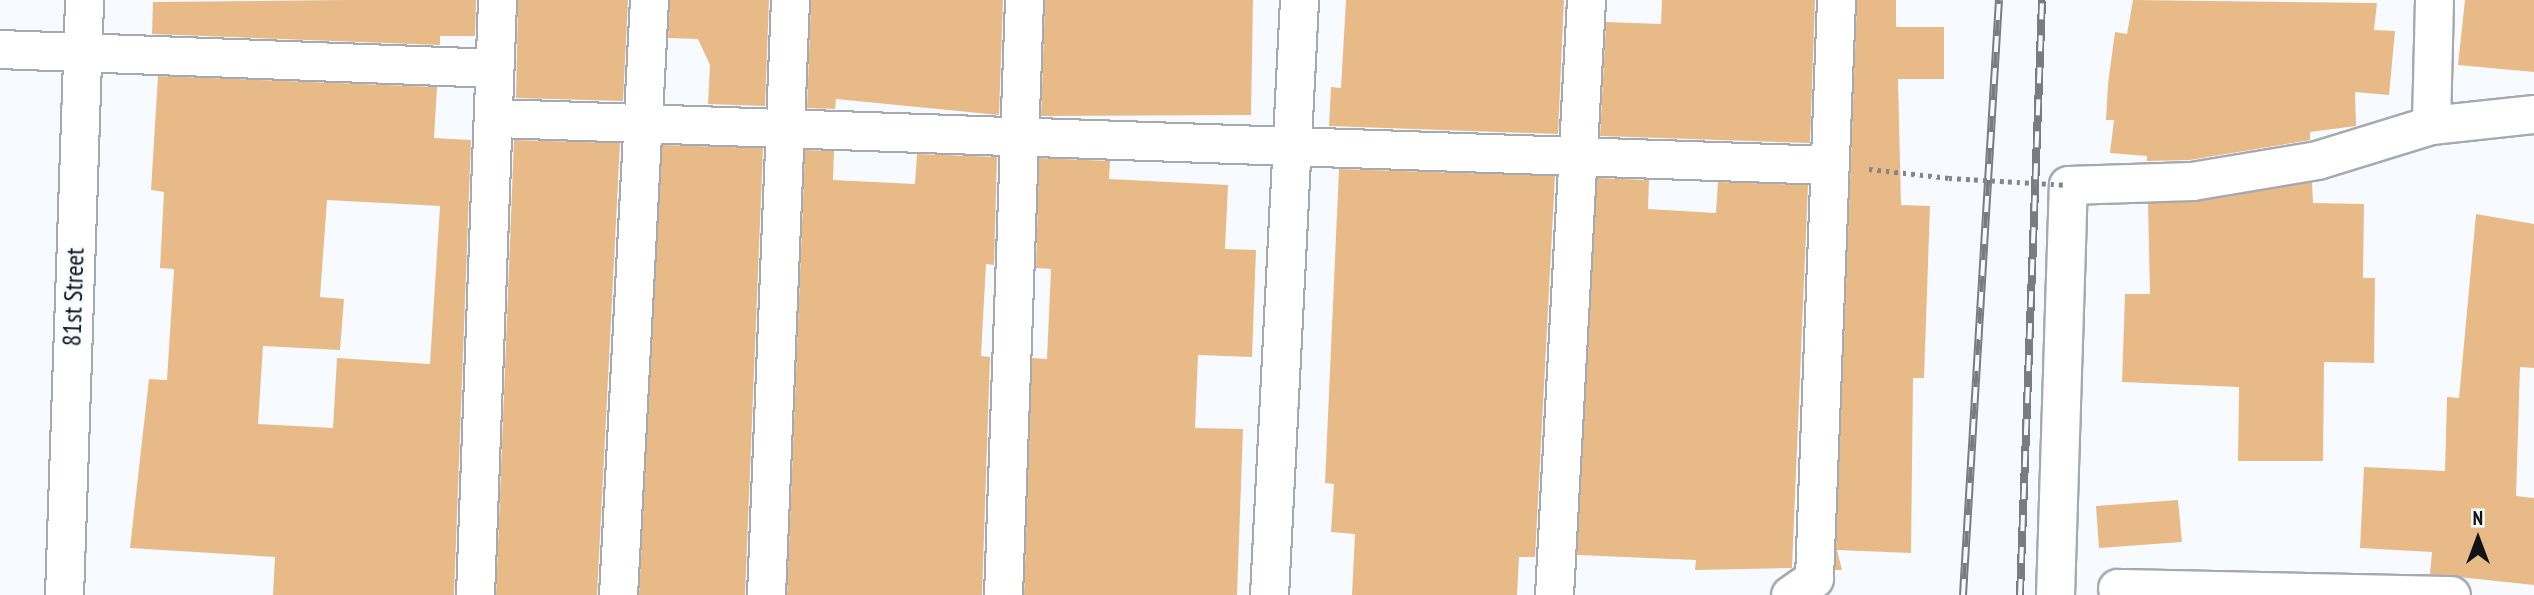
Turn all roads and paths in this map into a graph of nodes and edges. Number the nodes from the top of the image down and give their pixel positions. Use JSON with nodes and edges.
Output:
{"nodes":[{"id":1,"x":83,"y":0,"type":"edge"},
{"id":2,"x":497,"y":0,"type":"edge"},
{"id":3,"x":649,"y":0,"type":"edge"},
{"id":4,"x":790,"y":0,"type":"edge"},
{"id":5,"x":1024,"y":0,"type":"edge"},
{"id":6,"x":1299,"y":0,"type":"edge"},
{"id":7,"x":1586,"y":0,"type":"edge"},
{"id":8,"x":1836,"y":0,"type":"edge"},
{"id":9,"x":2434,"y":0,"type":"edge"},
{"id":10,"x":0,"y":49,"type":"edge"},
{"id":11,"x":82,"y":52,"type":"junction"},
{"id":12,"x":494,"y":68,"type":"junction"},
{"id":13,"x":2534,"y":114,"type":"edge"},
{"id":14,"x":497,"y":118,"type":"junction"},
{"id":15,"x":644,"y":124,"type":"junction"},
{"id":16,"x":2431,"y":125,"type":"junction"},
{"id":17,"x":785,"y":129,"type":"junction"},
{"id":18,"x":1018,"y":136,"type":"junction"},
{"id":19,"x":1291,"y":144,"type":"junction"},
{"id":20,"x":1582,"y":159,"type":"junction"},
{"id":21,"x":1830,"y":165,"type":"junction"},
{"id":22,"x":2068,"y":185,"type":"junction"},
{"id":23,"x":2117,"y":588,"type":"dead end"},
{"id":24,"x":64,"y":595,"type":"edge"},
{"id":25,"x":475,"y":595,"type":"edge"},
{"id":26,"x":618,"y":595,"type":"edge"},
{"id":27,"x":766,"y":595,"type":"edge"},
{"id":28,"x":1003,"y":595,"type":"edge"},
{"id":29,"x":1269,"y":595,"type":"edge"},
{"id":30,"x":1554,"y":595,"type":"edge"},
{"id":31,"x":1790,"y":595,"type":"edge"},
{"id":32,"x":2055,"y":595,"type":"edge"},
{"id":33,"x":2451,"y":595,"type":"edge"}],
"edges":[{"from":1,"to":11,"type":"street","name":"81st Street"},
{"from":2,"to":12,"type":"street"},
{"from":3,"to":15,"type":"street"},
{"from":4,"to":17,"type":"street"},
{"from":5,"to":18,"type":"street"},
{"from":6,"to":19,"type":"street"},
{"from":7,"to":20,"type":"street"},
{"from":8,"to":21,"type":"street"},
{"from":9,"to":16,"type":"street"},
{"from":10,"to":11,"type":"street"},
{"from":11,"to":12,"type":"street"},
{"from":11,"to":24,"type":"street","name":"81st Street"},
{"from":12,"to":14,"type":"street"},
{"from":13,"to":16,"type":"street"},
{"from":14,"to":15,"type":"street"},
{"from":14,"to":25,"type":"street"},
{"from":15,"to":17,"type":"street"},
{"from":15,"to":26,"type":"street"},
{"from":16,"to":22,"type":"street"},
{"from":17,"to":18,"type":"street"},
{"from":17,"to":27,"type":"street"},
{"from":18,"to":19,"type":"street"},
{"from":18,"to":28,"type":"street"},
{"from":19,"to":20,"type":"street"},
{"from":19,"to":29,"type":"street"},
{"from":20,"to":21,"type":"street"},
{"from":20,"to":30,"type":"street"},
{"from":21,"to":22,"type":"path","bridge":true},
{"from":21,"to":31,"type":"street"},
{"from":22,"to":32,"type":"street"},
{"from":23,"to":33,"type":"street"}]}
